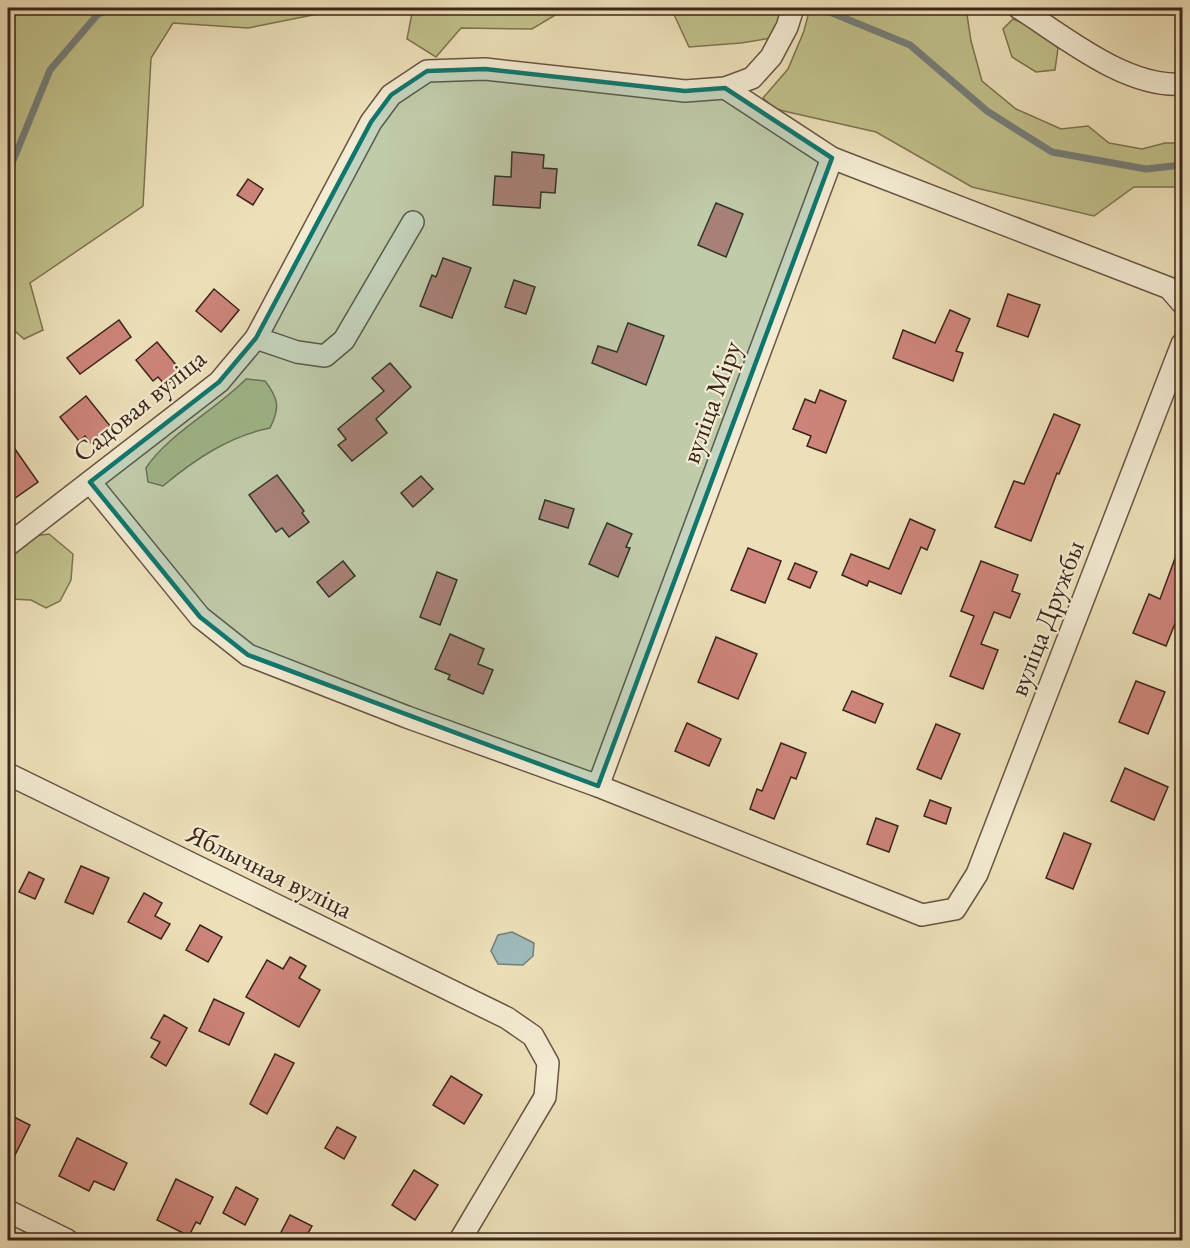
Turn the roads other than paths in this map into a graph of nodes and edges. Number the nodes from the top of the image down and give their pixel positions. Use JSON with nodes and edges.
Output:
{"nodes":[{"id":1,"x":1019,"y":8,"type":"edge"},
{"id":2,"x":790,"y":17,"type":"edge"},
{"id":3,"x":1182,"y":84,"type":"edge"},
{"id":4,"x":725,"y":88,"type":"junction"},
{"id":5,"x":832,"y":158,"type":"junction"},
{"id":6,"x":413,"y":222,"type":"dead end"},
{"id":7,"x":1182,"y":303,"type":"edge"},
{"id":8,"x":256,"y":338,"type":"junction"},
{"id":9,"x":1182,"y":344,"type":"edge"},
{"id":10,"x":90,"y":482,"type":"junction"},
{"id":11,"x":8,"y":545,"type":"edge"},
{"id":12,"x":8,"y":774,"type":"edge"},
{"id":13,"x":598,"y":786,"type":"junction"},
{"id":14,"x":8,"y":1211,"type":"edge"},
{"id":15,"x":67,"y":1240,"type":"edge"},
{"id":16,"x":460,"y":1240,"type":"edge"}],
"edges":[{"from":1,"to":3,"type":"street"},
{"from":2,"to":4,"type":"street","name":"Садовая вуліца"},
{"from":4,"to":5,"type":"street"},
{"from":4,"to":8,"type":"street","name":"Садовая вуліца"},
{"from":5,"to":7,"type":"street"},
{"from":5,"to":13,"type":"street","name":"вуліца Міру"},
{"from":6,"to":8,"type":"street"},
{"from":8,"to":10,"type":"street","name":"Садовая вуліца"},
{"from":9,"to":13,"type":"street","name":"вуліца Дружбы"},
{"from":10,"to":11,"type":"street","name":"Садовая вуліца"},
{"from":10,"to":13,"type":"street"},
{"from":12,"to":16,"type":"street","name":"Яблычная вуліца"},
{"from":14,"to":15,"type":"street"}]}
